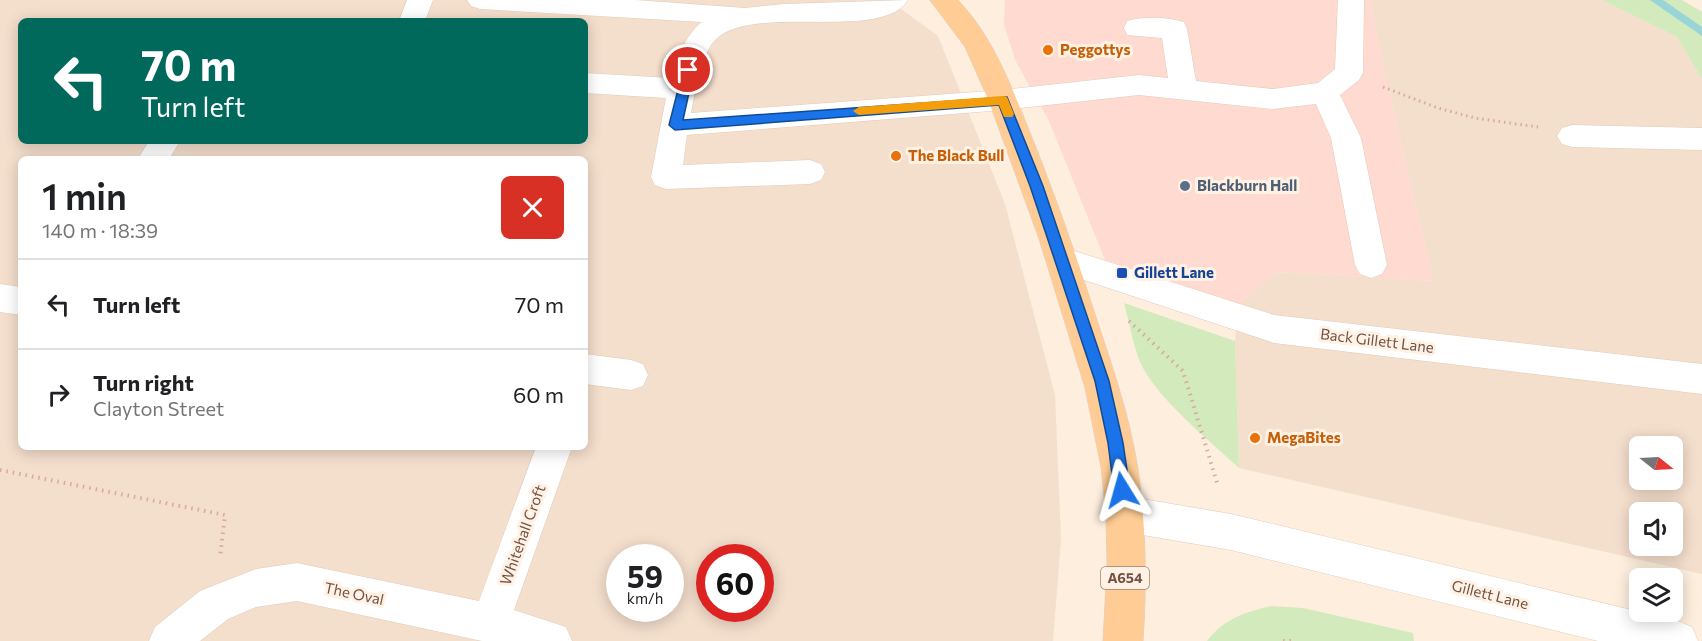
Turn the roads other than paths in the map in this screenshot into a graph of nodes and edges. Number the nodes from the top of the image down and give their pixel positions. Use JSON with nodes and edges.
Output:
{"nodes":[{"id":1,"x":420,"y":0,"type":"edge"},
{"id":2,"x":480,"y":0,"type":"edge"},
{"id":3,"x":895,"y":0,"type":"edge"},
{"id":4,"x":943,"y":0,"type":"edge"},
{"id":5,"x":1351,"y":0,"type":"edge"},
{"id":6,"x":751,"y":16,"type":"junction"},
{"id":7,"x":413,"y":18,"type":"edge"},
{"id":8,"x":1137,"y":28,"type":"dead end"},
{"id":9,"x":588,"y":83,"type":"edge"},
{"id":10,"x":684,"y":89,"type":"junction"},
{"id":11,"x":1184,"y":90,"type":"junction"},
{"id":12,"x":1325,"y":92,"type":"junction"},
{"id":13,"x":1003,"y":100,"type":"junction"},
{"id":14,"x":675,"y":125,"type":"junction"},
{"id":15,"x":1572,"y":136,"type":"road end"},
{"id":16,"x":1702,"y":139,"type":"edge"},
{"id":17,"x":810,"y":172,"type":"dead end"},
{"id":18,"x":1062,"y":260,"type":"junction"},
{"id":19,"x":1371,"y":265,"type":"dead end"},
{"id":20,"x":0,"y":298,"type":"edge"},
{"id":21,"x":18,"y":300,"type":"edge"},
{"id":22,"x":588,"y":369,"type":"edge"},
{"id":23,"x":631,"y":375,"type":"dead end"},
{"id":24,"x":1702,"y":379,"type":"edge"},
{"id":25,"x":553,"y":450,"type":"edge"},
{"id":26,"x":1125,"y":514,"type":"junction"},
{"id":27,"x":490,"y":622,"type":"junction"},
{"id":28,"x":169,"y":641,"type":"edge"},
{"id":29,"x":552,"y":641,"type":"edge"},
{"id":30,"x":1123,"y":641,"type":"edge"},
{"id":31,"x":1678,"y":641,"type":"edge"}],
"edges":[{"from":1,"to":7,"type":"street"},
{"from":2,"to":6,"type":"street"},
{"from":3,"to":6,"type":"street"},
{"from":4,"to":13,"type":"main road","number":"A654"},
{"from":5,"to":12,"type":"street"},
{"from":6,"to":10,"type":"street"},
{"from":8,"to":11,"type":"street"},
{"from":9,"to":10,"type":"street"},
{"from":10,"to":14,"type":"street"},
{"from":11,"to":12,"type":"street"},
{"from":11,"to":13,"type":"street"},
{"from":12,"to":19,"type":"street"},
{"from":13,"to":14,"type":"street"},
{"from":13,"to":18,"type":"main road","number":"A654"},
{"from":14,"to":17,"type":"street"},
{"from":15,"to":16,"type":"street"},
{"from":18,"to":24,"type":"street","name":"Back Gillett Lane"},
{"from":18,"to":26,"type":"main road","number":"A654"},
{"from":20,"to":21,"type":"street"},
{"from":22,"to":23,"type":"street"},
{"from":25,"to":27,"type":"street","name":"Whitehall Croft"},
{"from":26,"to":30,"type":"main road","number":"A654"},
{"from":26,"to":31,"type":"street","name":"Gillett Lane"},
{"from":27,"to":28,"type":"street","name":"The Oval"},
{"from":27,"to":29,"type":"street","name":"The Oval"}]}
